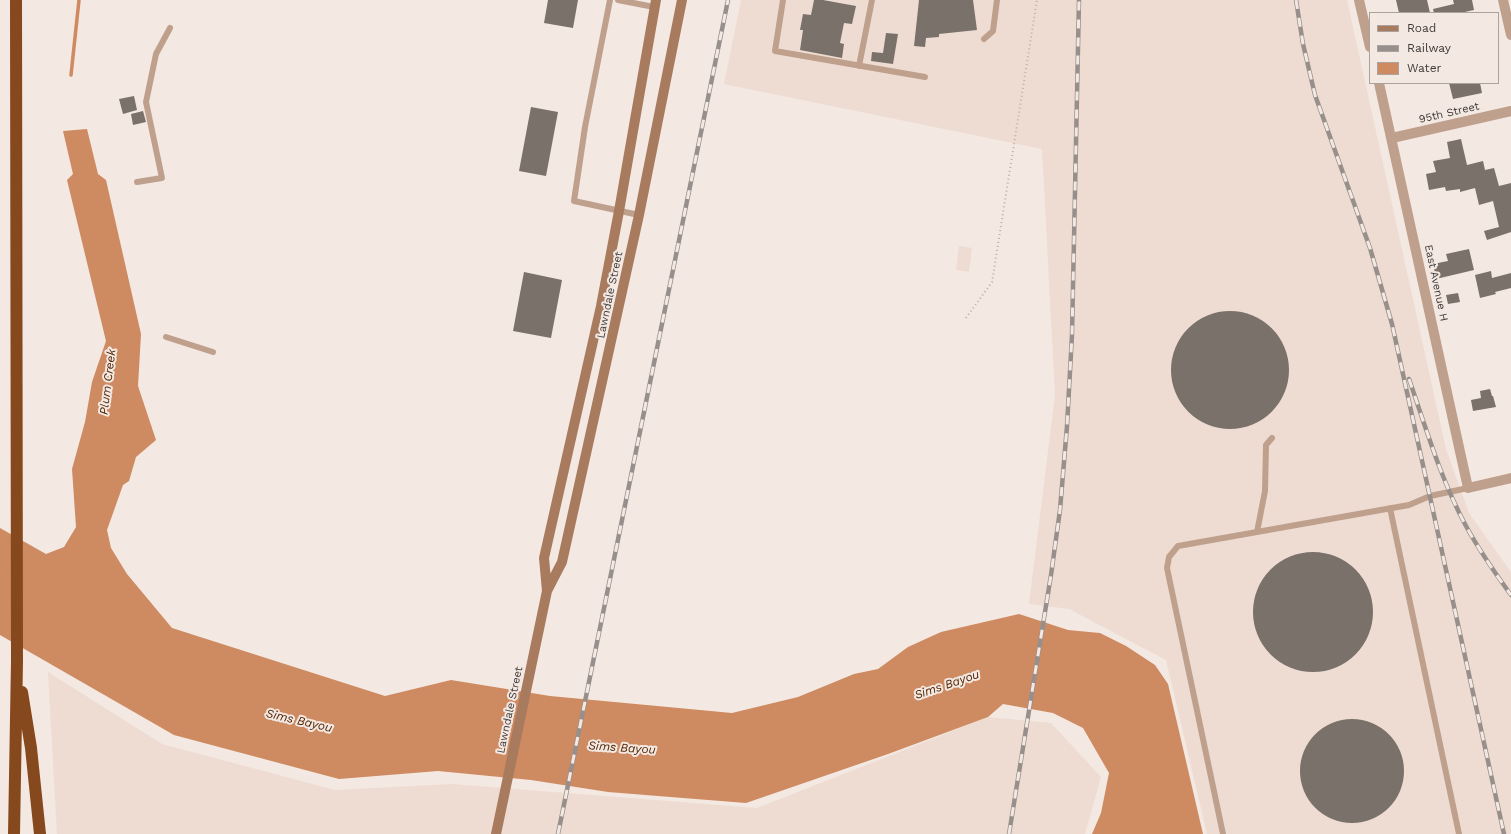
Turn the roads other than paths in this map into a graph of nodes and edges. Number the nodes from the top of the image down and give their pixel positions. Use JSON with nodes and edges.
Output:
{"nodes":[{"id":1,"x":16,"y":0,"type":"edge"},
{"id":2,"x":610,"y":0,"type":"edge"},
{"id":3,"x":618,"y":0,"type":"edge"},
{"id":4,"x":682,"y":0,"type":"edge"},
{"id":5,"x":783,"y":0,"type":"edge"},
{"id":6,"x":872,"y":0,"type":"edge"},
{"id":7,"x":997,"y":0,"type":"edge"},
{"id":8,"x":1359,"y":0,"type":"edge"},
{"id":9,"x":1503,"y":0,"type":"edge"},
{"id":10,"x":655,"y":4,"type":"edge"},
{"id":11,"x":170,"y":28,"type":"dead end"},
{"id":12,"x":1511,"y":35,"type":"edge"},
{"id":13,"x":984,"y":39,"type":"dead end"},
{"id":14,"x":1369,"y":43,"type":"edge"},
{"id":15,"x":859,"y":66,"type":"junction"},
{"id":16,"x":924,"y":77,"type":"dead end"},
{"id":17,"x":1379,"y":84,"type":"edge"},
{"id":18,"x":1511,"y":111,"type":"edge"},
{"id":19,"x":1392,"y":138,"type":"junction"},
{"id":20,"x":137,"y":182,"type":"dead end"},
{"id":21,"x":619,"y":211,"type":"junction"},
{"id":22,"x":640,"y":215,"type":"junction"},
{"id":23,"x":166,"y":337,"type":"dead end"},
{"id":24,"x":213,"y":352,"type":"dead end"},
{"id":25,"x":1272,"y":438,"type":"dead end"},
{"id":26,"x":1511,"y":478,"type":"edge"},
{"id":27,"x":1468,"y":488,"type":"junction"},
{"id":28,"x":1390,"y":508,"type":"junction"},
{"id":29,"x":1257,"y":532,"type":"junction"},
{"id":30,"x":547,"y":591,"type":"junction"},
{"id":31,"x":17,"y":661,"type":"junction"},
{"id":32,"x":14,"y":834,"type":"edge"},
{"id":33,"x":40,"y":834,"type":"edge"},
{"id":34,"x":496,"y":834,"type":"edge"},
{"id":35,"x":1223,"y":834,"type":"edge"},
{"id":36,"x":1459,"y":834,"type":"edge"}],
"edges":[{"from":1,"to":31,"type":"highway"},
{"from":2,"to":21,"type":"lane"},
{"from":3,"to":10,"type":"lane"},
{"from":4,"to":22,"type":"main road","name":"Lawndale Street"},
{"from":5,"to":15,"type":"lane"},
{"from":6,"to":15,"type":"lane"},
{"from":7,"to":13,"type":"lane"},
{"from":8,"to":14,"type":"street"},
{"from":9,"to":12,"type":"street"},
{"from":10,"to":21,"type":"main road","name":"Lawndale Street"},
{"from":11,"to":20,"type":"lane"},
{"from":15,"to":16,"type":"lane"},
{"from":17,"to":19,"type":"street","name":"East Avenue H"},
{"from":18,"to":19,"type":"street","name":"95th Street"},
{"from":19,"to":27,"type":"street","name":"East Avenue H"},
{"from":21,"to":22,"type":"lane"},
{"from":21,"to":30,"type":"main road","name":"Lawndale Street"},
{"from":22,"to":30,"type":"main road","name":"Lawndale Street"},
{"from":23,"to":24,"type":"lane"},
{"from":25,"to":29,"type":"lane"},
{"from":26,"to":27,"type":"street"},
{"from":27,"to":28,"type":"lane"},
{"from":28,"to":29,"type":"lane"},
{"from":28,"to":36,"type":"lane"},
{"from":29,"to":35,"type":"lane"},
{"from":30,"to":34,"type":"main road","name":"Lawndale Street"},
{"from":31,"to":32,"type":"highway"},
{"from":31,"to":33,"type":"highway"}]}
